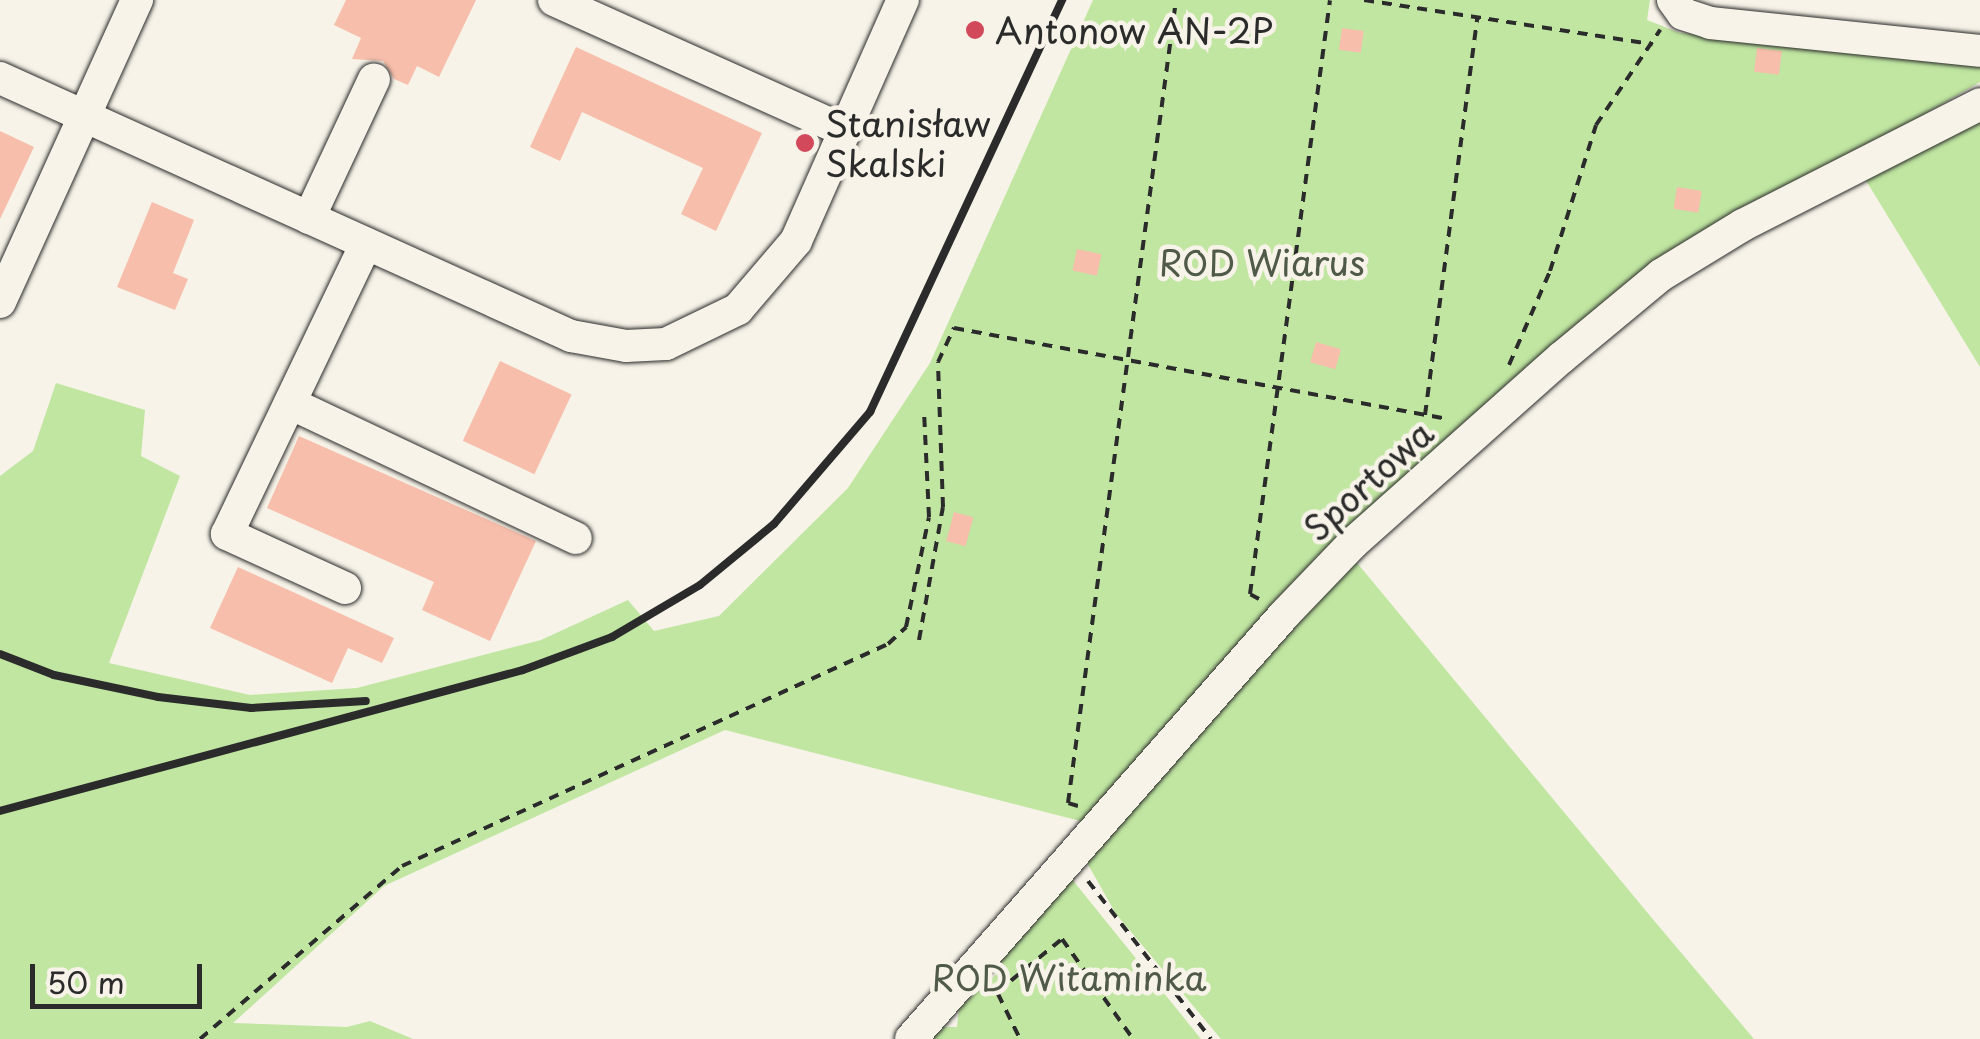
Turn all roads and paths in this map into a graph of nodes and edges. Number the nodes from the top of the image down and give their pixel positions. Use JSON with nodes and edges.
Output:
{"nodes":[{"id":1,"x":137,"y":0,"type":"edge"},
{"id":2,"x":554,"y":0,"type":"edge"},
{"id":3,"x":904,"y":0,"type":"edge"},
{"id":4,"x":1176,"y":0,"type":"edge"},
{"id":5,"x":1330,"y":0,"type":"edge"},
{"id":6,"x":1364,"y":0,"type":"edge"},
{"id":7,"x":1668,"y":13,"type":"edge"},
{"id":8,"x":1477,"y":18,"type":"junction"},
{"id":9,"x":1652,"y":44,"type":"junction"},
{"id":10,"x":1980,"y":51,"type":"edge"},
{"id":11,"x":0,"y":78,"type":"edge"},
{"id":12,"x":374,"y":79,"type":"dead end"},
{"id":13,"x":1980,"y":104,"type":"edge"},
{"id":14,"x":84,"y":116,"type":"junction"},
{"id":15,"x":845,"y":130,"type":"junction"},
{"id":16,"x":309,"y":218,"type":"junction"},
{"id":17,"x":366,"y":244,"type":"junction"},
{"id":18,"x":0,"y":302,"type":"edge"},
{"id":19,"x":1132,"y":360,"type":"junction"},
{"id":20,"x":1501,"y":382,"type":"dead end"},
{"id":21,"x":1276,"y":388,"type":"junction"},
{"id":22,"x":290,"y":403,"type":"junction"},
{"id":23,"x":924,"y":411,"type":"dead end"},
{"id":24,"x":1425,"y":417,"type":"junction"},
{"id":25,"x":1452,"y":420,"type":"dead end"},
{"id":26,"x":576,"y":538,"type":"dead end"},
{"id":27,"x":345,"y":588,"type":"dead end"},
{"id":28,"x":1271,"y":606,"type":"dead end"},
{"id":29,"x":919,"y":640,"type":"dead end"},
{"id":30,"x":1083,"y":808,"type":"dead end"},
{"id":31,"x":1072,"y":856,"type":"junction"},
{"id":32,"x":992,"y":980,"type":"dead end"},
{"id":33,"x":997,"y":992,"type":"junction"},
{"id":34,"x":200,"y":1039,"type":"edge"},
{"id":35,"x":910,"y":1039,"type":"edge"},
{"id":36,"x":1020,"y":1039,"type":"edge"},
{"id":37,"x":1133,"y":1039,"type":"edge"},
{"id":38,"x":1211,"y":1039,"type":"edge"}],
"edges":[{"from":1,"to":14,"type":"street"},
{"from":2,"to":15,"type":"street"},
{"from":3,"to":15,"type":"street"},
{"from":4,"to":19,"type":"path"},
{"from":5,"to":21,"type":"path"},
{"from":6,"to":8,"type":"path"},
{"from":7,"to":9,"type":"path"},
{"from":7,"to":10,"type":"street"},
{"from":8,"to":9,"type":"path"},
{"from":8,"to":24,"type":"path"},
{"from":9,"to":20,"type":"path"},
{"from":11,"to":14,"type":"street"},
{"from":12,"to":16,"type":"street"},
{"from":13,"to":31,"type":"street","name":"Sportowa"},
{"from":14,"to":16,"type":"street"},
{"from":14,"to":18,"type":"street"},
{"from":15,"to":17,"type":"street"},
{"from":16,"to":17,"type":"street"},
{"from":17,"to":22,"type":"street"},
{"from":19,"to":21,"type":"path"},
{"from":19,"to":29,"type":"path"},
{"from":19,"to":30,"type":"path"},
{"from":21,"to":24,"type":"path"},
{"from":21,"to":28,"type":"path"},
{"from":22,"to":26,"type":"street"},
{"from":22,"to":27,"type":"street"},
{"from":23,"to":34,"type":"path"},
{"from":24,"to":25,"type":"path"},
{"from":31,"to":35,"type":"street","name":"Sportowa"},
{"from":31,"to":38,"type":"path"},
{"from":32,"to":33,"type":"path"},
{"from":33,"to":36,"type":"path"},
{"from":33,"to":37,"type":"path"}]}
